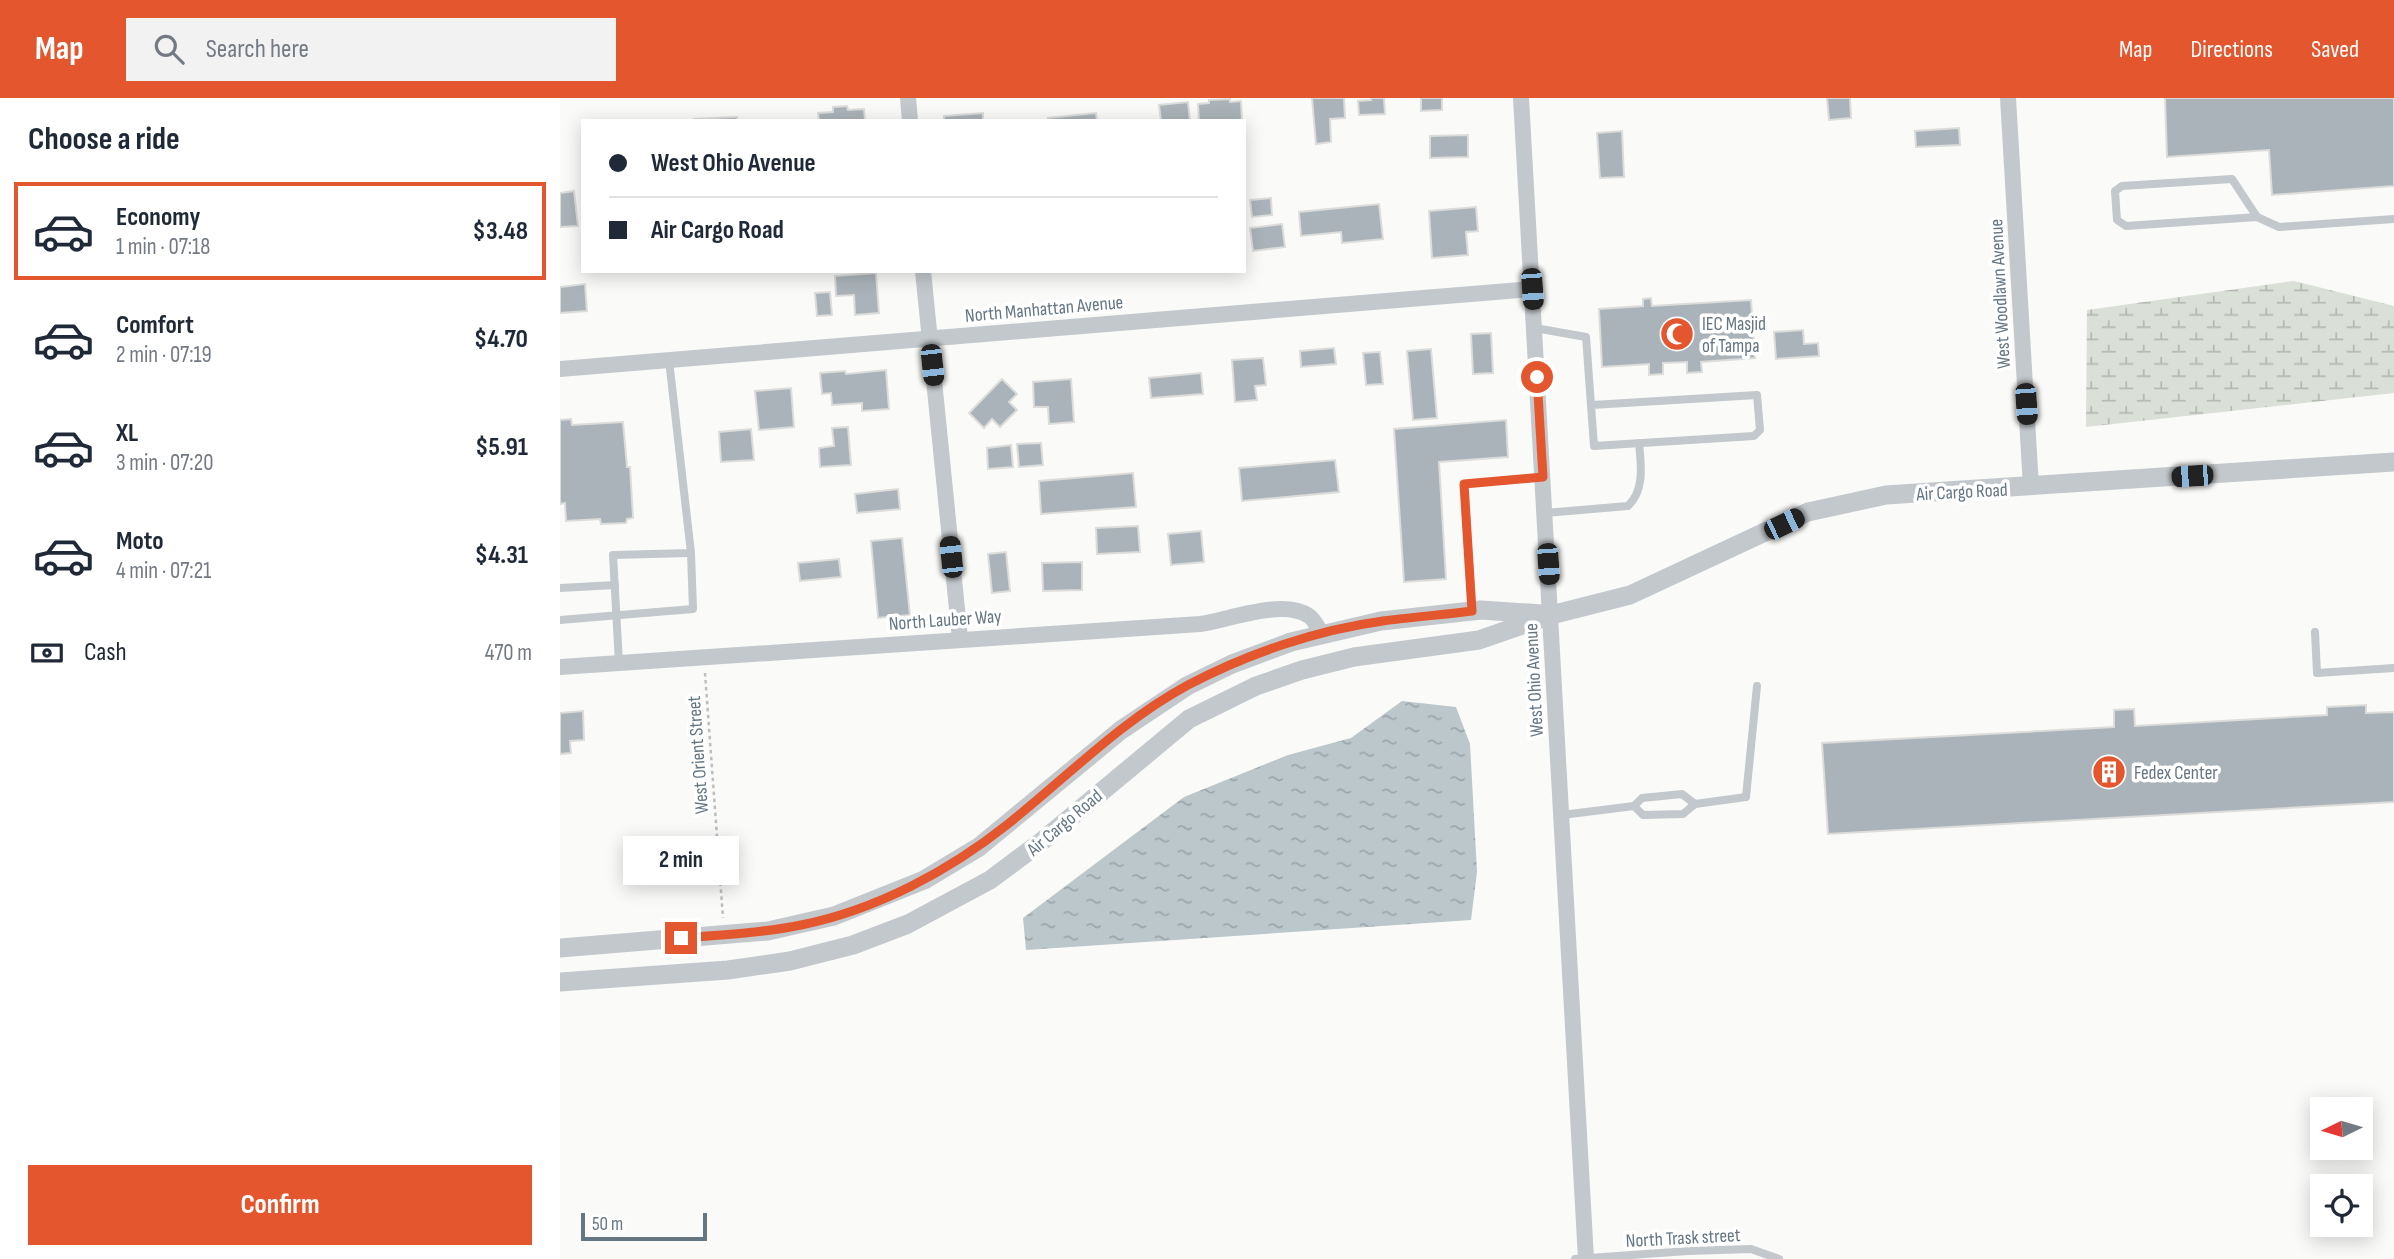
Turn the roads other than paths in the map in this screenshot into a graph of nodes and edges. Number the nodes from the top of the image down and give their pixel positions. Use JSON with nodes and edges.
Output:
{"nodes":[{"id":1,"x":908,"y":98,"type":"edge"},
{"id":2,"x":1521,"y":98,"type":"edge"},
{"id":3,"x":2008,"y":98,"type":"edge"},
{"id":4,"x":910,"y":119,"type":"edge"},
{"id":5,"x":2257,"y":217,"type":"junction"},
{"id":6,"x":2394,"y":219,"type":"edge"},
{"id":7,"x":923,"y":273,"type":"edge"},
{"id":8,"x":1532,"y":289,"type":"junction"},
{"id":9,"x":1535,"y":328,"type":"junction"},
{"id":10,"x":929,"y":338,"type":"junction"},
{"id":11,"x":669,"y":360,"type":"junction"},
{"id":12,"x":560,"y":369,"type":"edge"},
{"id":13,"x":1591,"y":405,"type":"junction"},
{"id":14,"x":1639,"y":443,"type":"junction"},
{"id":15,"x":2394,"y":462,"type":"edge"},
{"id":16,"x":1543,"y":477,"type":"junction"},
{"id":17,"x":2031,"y":487,"type":"junction"},
{"id":18,"x":1545,"y":513,"type":"junction"},
{"id":19,"x":691,"y":553,"type":"junction"},
{"id":20,"x":615,"y":585,"type":"junction"},
{"id":21,"x":560,"y":588,"type":"edge"},
{"id":22,"x":1472,"y":611,"type":"junction"},
{"id":23,"x":617,"y":615,"type":"junction"},
{"id":24,"x":1551,"y":615,"type":"junction"},
{"id":25,"x":560,"y":620,"type":"edge"},
{"id":26,"x":2315,"y":632,"type":"dead end"},
{"id":27,"x":1322,"y":634,"type":"junction"},
{"id":28,"x":960,"y":639,"type":"junction"},
{"id":29,"x":619,"y":663,"type":"junction"},
{"id":30,"x":560,"y":667,"type":"edge"},
{"id":31,"x":2394,"y":668,"type":"edge"},
{"id":32,"x":1758,"y":686,"type":"dead end"},
{"id":33,"x":1695,"y":804,"type":"junction"},
{"id":34,"x":1634,"y":806,"type":"junction"},
{"id":35,"x":1562,"y":815,"type":"junction"},
{"id":36,"x":560,"y":948,"type":"edge"},
{"id":37,"x":560,"y":982,"type":"edge"},
{"id":38,"x":1582,"y":1259,"type":"edge"},
{"id":39,"x":1779,"y":1259,"type":"edge"}],
"edges":[{"from":1,"to":4,"type":"street"},
{"from":2,"to":8,"type":"street","name":"West Ohio Avenue"},
{"from":3,"to":17,"type":"street","name":"West Woodlawn Avenue"},
{"from":5,"to":5,"type":"lane"},
{"from":5,"to":6,"type":"lane"},
{"from":7,"to":10,"type":"street"},
{"from":8,"to":9,"type":"street","name":"West Ohio Avenue"},
{"from":8,"to":10,"type":"street","name":"North Manhattan Avenue"},
{"from":9,"to":13,"type":"lane"},
{"from":9,"to":16,"type":"street","name":"West Ohio Avenue"},
{"from":10,"to":11,"type":"street","name":"North Manhattan Avenue"},
{"from":10,"to":28,"type":"street"},
{"from":11,"to":12,"type":"street","name":"North Manhattan Avenue"},
{"from":11,"to":19,"type":"lane"},
{"from":13,"to":14,"type":"lane"},
{"from":13,"to":14,"type":"lane"},
{"from":14,"to":18,"type":"lane"},
{"from":15,"to":17,"type":"street","name":"Air Cargo Road"},
{"from":16,"to":18,"type":"street","name":"West Ohio Avenue"},
{"from":16,"to":22,"type":"lane"},
{"from":17,"to":24,"type":"street","name":"Air Cargo Road"},
{"from":18,"to":24,"type":"street","name":"West Ohio Avenue"},
{"from":19,"to":20,"type":"lane"},
{"from":19,"to":23,"type":"lane"},
{"from":20,"to":21,"type":"lane"},
{"from":20,"to":23,"type":"lane"},
{"from":22,"to":24,"type":"street","name":"Air Cargo Road"},
{"from":22,"to":27,"type":"street","name":"Air Cargo Road"},
{"from":23,"to":25,"type":"lane"},
{"from":23,"to":29,"type":"lane"},
{"from":24,"to":35,"type":"street","name":"West Ohio Avenue"},
{"from":24,"to":37,"type":"street","name":"Air Cargo Road"},
{"from":26,"to":31,"type":"lane"},
{"from":27,"to":28,"type":"street","name":"North Lauber Way"},
{"from":27,"to":36,"type":"street","name":"Air Cargo Road"},
{"from":28,"to":29,"type":"street","name":"North Lauber Way"},
{"from":29,"to":30,"type":"street","name":"North Lauber Way"},
{"from":32,"to":33,"type":"lane"},
{"from":33,"to":34,"type":"lane"},
{"from":33,"to":34,"type":"lane"},
{"from":34,"to":35,"type":"lane"},
{"from":35,"to":38,"type":"street","name":"West Ohio Avenue"},
{"from":38,"to":39,"type":"lane","name":"North Trask street"}]}
